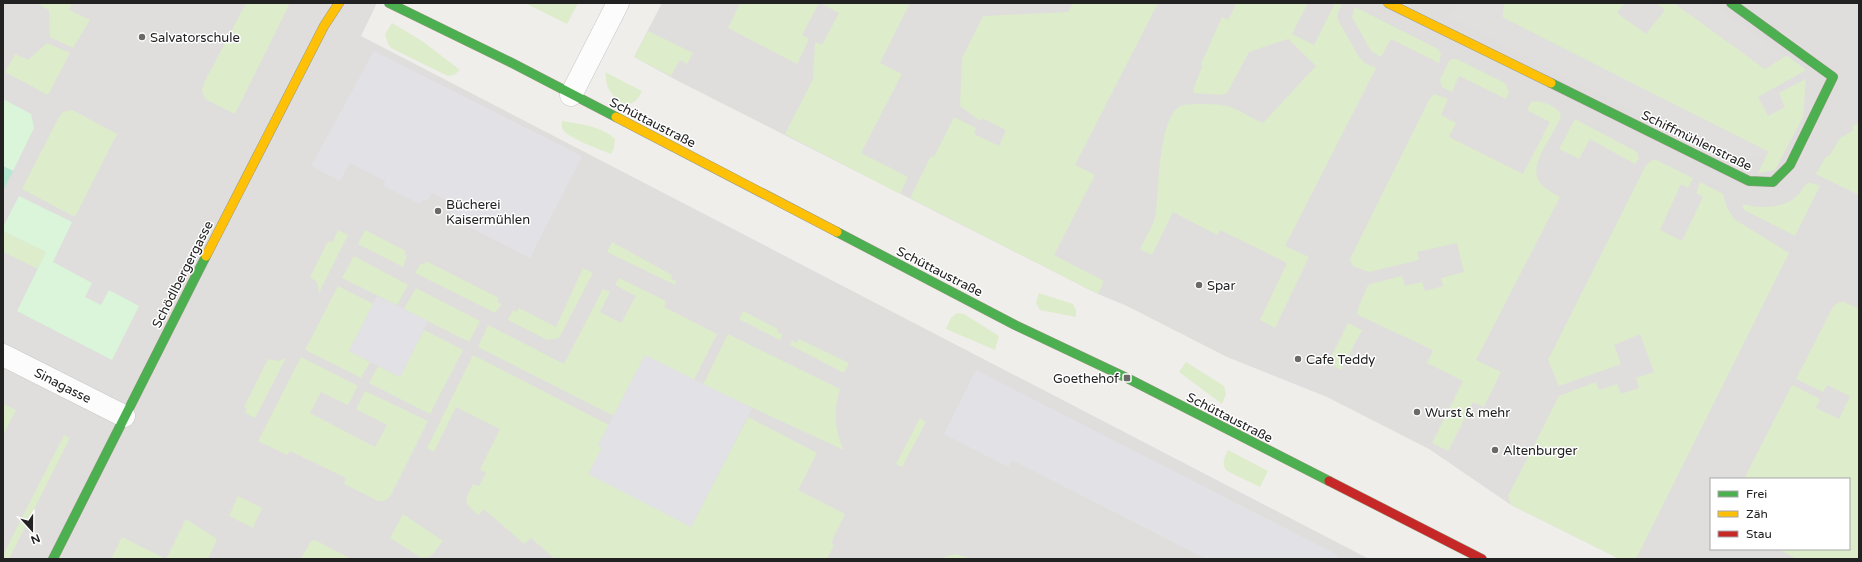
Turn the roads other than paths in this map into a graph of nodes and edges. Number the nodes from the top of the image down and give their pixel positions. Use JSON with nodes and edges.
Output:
{"nodes":[{"id":1,"x":339,"y":3,"type":"edge"},
{"id":2,"x":389,"y":3,"type":"edge"},
{"id":3,"x":618,"y":3,"type":"edge"},
{"id":4,"x":1388,"y":3,"type":"edge"},
{"id":5,"x":1731,"y":3,"type":"edge"},
{"id":6,"x":571,"y":95,"type":"junction"},
{"id":7,"x":3,"y":354,"type":"edge"},
{"id":8,"x":124,"y":416,"type":"junction"},
{"id":9,"x":53,"y":559,"type":"edge"},
{"id":10,"x":1482,"y":559,"type":"edge"}],
"edges":[{"from":1,"to":8,"type":"street","name":"Schödlbergergasse"},
{"from":2,"to":6,"type":"street","name":"Schüttaustraße"},
{"from":3,"to":6,"type":"street"},
{"from":4,"to":5,"type":"street","name":"Schiffmühlenstraße"},
{"from":6,"to":10,"type":"street","name":"Schüttaustraße"},
{"from":7,"to":8,"type":"street","name":"Sinagasse"},
{"from":8,"to":9,"type":"street","name":"Schödlbergergasse"}]}
